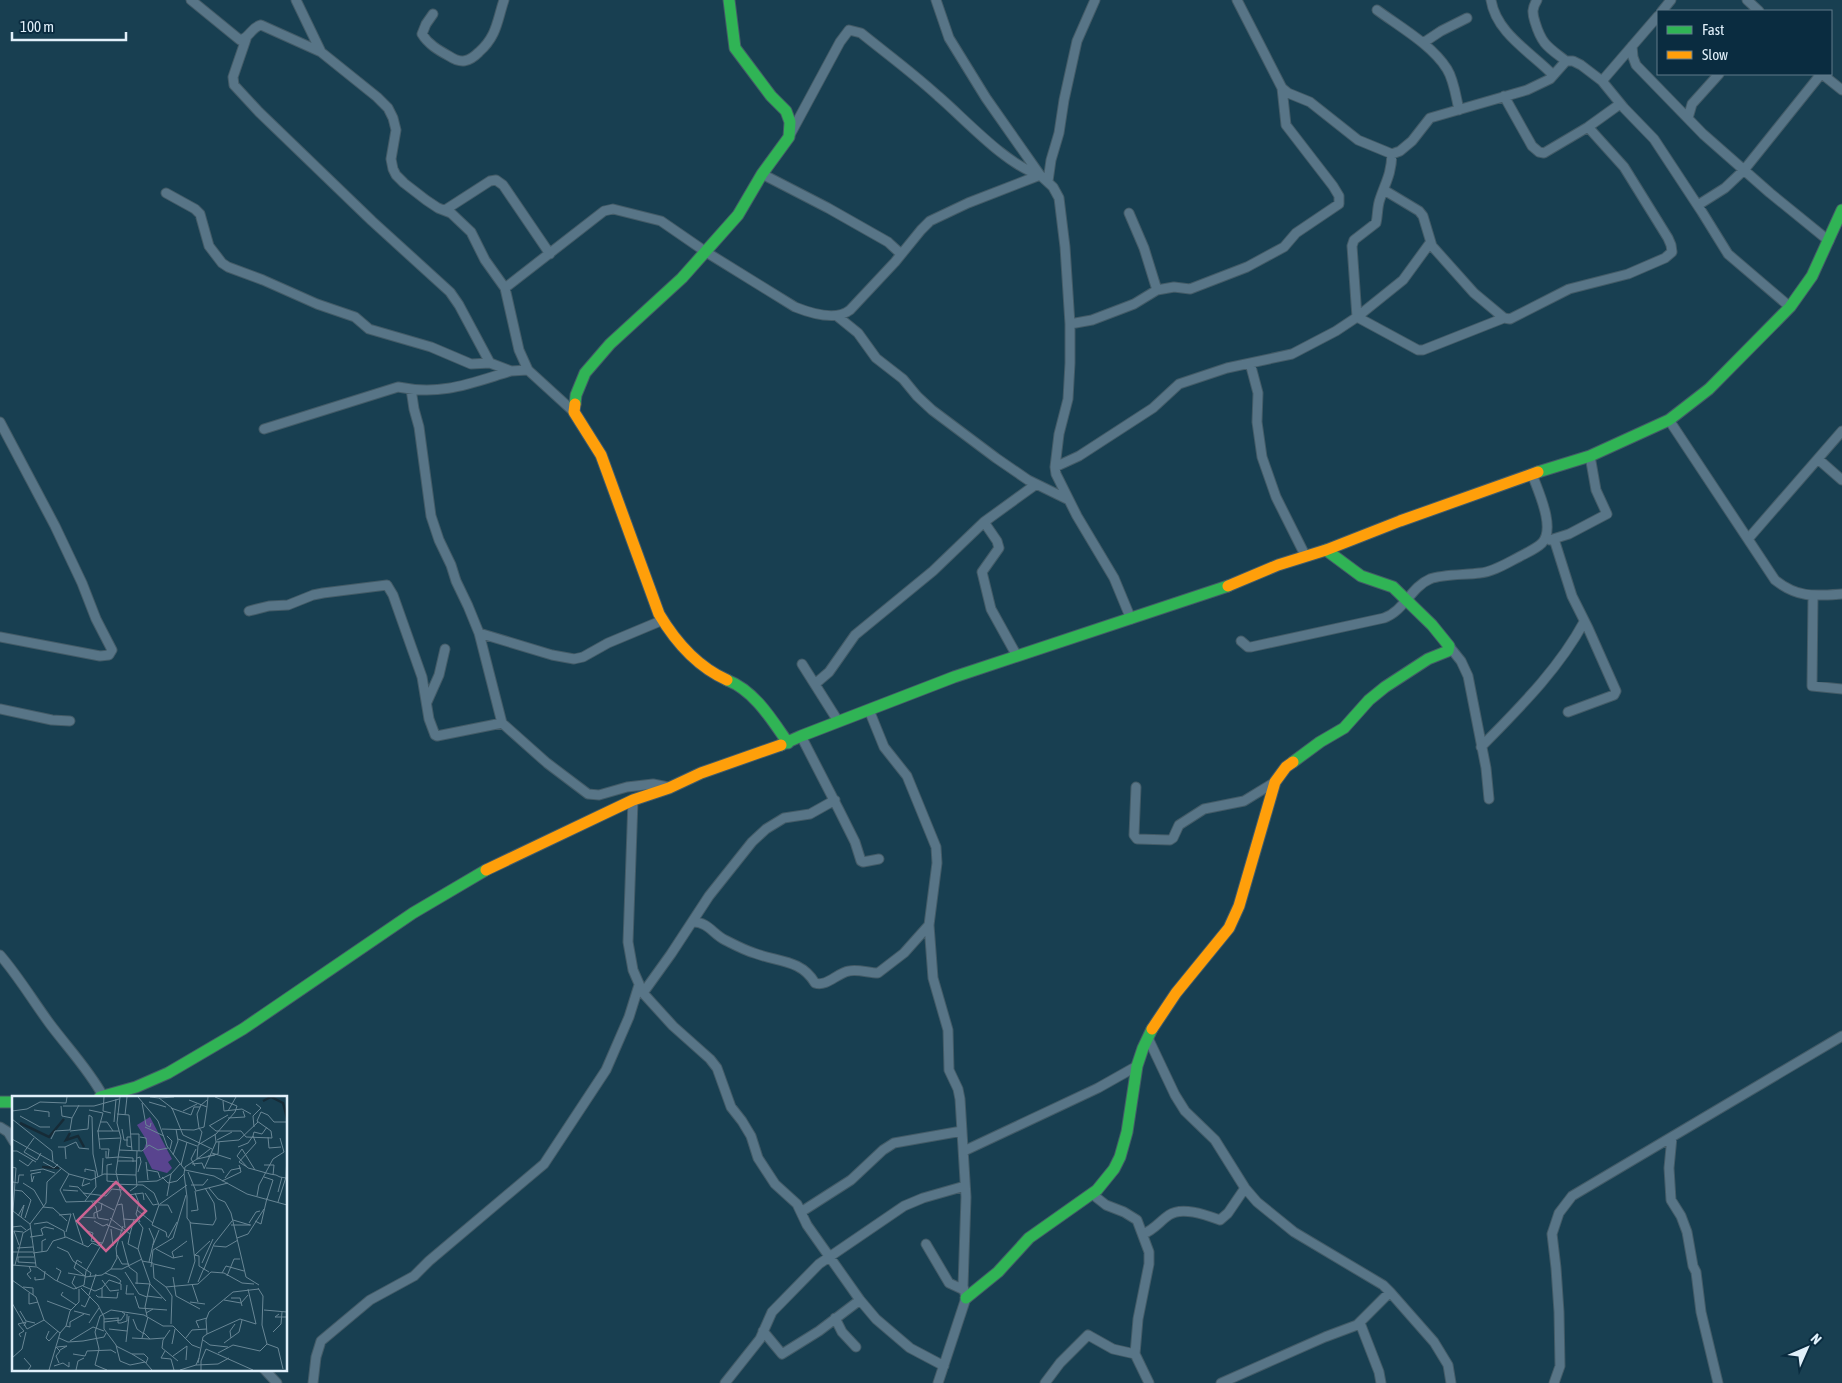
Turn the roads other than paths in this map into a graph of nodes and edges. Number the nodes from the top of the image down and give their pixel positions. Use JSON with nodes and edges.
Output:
{"nodes":[{"id":1,"x":191,"y":0,"type":"edge"},
{"id":2,"x":296,"y":0,"type":"edge"},
{"id":3,"x":504,"y":0,"type":"edge"},
{"id":4,"x":729,"y":0,"type":"edge"},
{"id":5,"x":936,"y":0,"type":"edge"},
{"id":6,"x":1095,"y":0,"type":"edge"},
{"id":7,"x":1237,"y":0,"type":"edge"},
{"id":8,"x":1491,"y":0,"type":"edge"},
{"id":9,"x":1538,"y":0,"type":"edge"},
{"id":10,"x":1671,"y":0,"type":"edge"},
{"id":11,"x":1747,"y":0,"type":"edge"},
{"id":12,"x":1377,"y":10,"type":"dead end"},
{"id":13,"x":1663,"y":10,"type":"edge"},
{"id":14,"x":1758,"y":10,"type":"edge"},
{"id":15,"x":433,"y":14,"type":"dead end"},
{"id":16,"x":1657,"y":17,"type":"edge"},
{"id":17,"x":1467,"y":18,"type":"dead end"},
{"id":18,"x":246,"y":39,"type":"junction"},
{"id":19,"x":1423,"y":43,"type":"junction"},
{"id":20,"x":1632,"y":46,"type":"junction"},
{"id":21,"x":321,"y":52,"type":"junction"},
{"id":22,"x":1566,"y":60,"type":"junction"},
{"id":23,"x":1619,"y":61,"type":"junction"},
{"id":24,"x":1636,"y":66,"type":"junction"},
{"id":25,"x":1553,"y":75,"type":"junction"},
{"id":26,"x":1718,"y":75,"type":"edge"},
{"id":27,"x":1821,"y":75,"type":"edge"},
{"id":28,"x":1823,"y":75,"type":"edge"},
{"id":29,"x":1602,"y":81,"type":"junction"},
{"id":30,"x":1282,"y":88,"type":"junction"},
{"id":31,"x":1842,"y":90,"type":"edge"},
{"id":32,"x":1504,"y":96,"type":"junction"},
{"id":33,"x":1620,"y":104,"type":"junction"},
{"id":34,"x":1459,"y":110,"type":"junction"},
{"id":35,"x":786,"y":111,"type":"junction"},
{"id":36,"x":804,"y":111,"type":"junction"},
{"id":37,"x":1688,"y":118,"type":"junction"},
{"id":38,"x":1588,"y":127,"type":"junction"},
{"id":39,"x":789,"y":137,"type":"junction"},
{"id":40,"x":1392,"y":154,"type":"junction"},
{"id":41,"x":1744,"y":170,"type":"junction"},
{"id":42,"x":762,"y":174,"type":"junction"},
{"id":43,"x":1040,"y":175,"type":"junction"},
{"id":44,"x":1048,"y":181,"type":"junction"},
{"id":45,"x":1384,"y":190,"type":"junction"},
{"id":46,"x":166,"y":193,"type":"dead end"},
{"id":47,"x":1698,"y":205,"type":"junction"},
{"id":48,"x":445,"y":210,"type":"junction"},
{"id":49,"x":1842,"y":210,"type":"edge"},
{"id":50,"x":1130,"y":213,"type":"dead end"},
{"id":51,"x":1829,"y":241,"type":"junction"},
{"id":52,"x":1430,"y":243,"type":"junction"},
{"id":53,"x":706,"y":252,"type":"junction"},
{"id":54,"x":550,"y":254,"type":"junction"},
{"id":55,"x":901,"y":254,"type":"junction"},
{"id":56,"x":505,"y":288,"type":"junction"},
{"id":57,"x":1157,"y":290,"type":"junction"},
{"id":58,"x":1790,"y":307,"type":"junction"},
{"id":59,"x":837,"y":316,"type":"junction"},
{"id":60,"x":1357,"y":317,"type":"junction"},
{"id":61,"x":1504,"y":318,"type":"junction"},
{"id":62,"x":1070,"y":324,"type":"junction"},
{"id":63,"x":490,"y":363,"type":"junction"},
{"id":64,"x":1250,"y":363,"type":"junction"},
{"id":65,"x":528,"y":370,"type":"junction"},
{"id":66,"x":511,"y":371,"type":"junction"},
{"id":67,"x":411,"y":389,"type":"junction"},
{"id":68,"x":574,"y":412,"type":"junction"},
{"id":69,"x":1669,"y":420,"type":"junction"},
{"id":70,"x":0,"y":422,"type":"edge"},
{"id":71,"x":264,"y":429,"type":"dead end"},
{"id":72,"x":1842,"y":430,"type":"edge"},
{"id":73,"x":1590,"y":456,"type":"junction"},
{"id":74,"x":1818,"y":459,"type":"junction"},
{"id":75,"x":1055,"y":467,"type":"junction"},
{"id":76,"x":1532,"y":474,"type":"junction"},
{"id":77,"x":1842,"y":480,"type":"edge"},
{"id":78,"x":1035,"y":484,"type":"junction"},
{"id":79,"x":1069,"y":500,"type":"junction"},
{"id":80,"x":984,"y":522,"type":"junction"},
{"id":81,"x":1554,"y":539,"type":"junction"},
{"id":82,"x":1748,"y":539,"type":"junction"},
{"id":83,"x":1542,"y":543,"type":"junction"},
{"id":84,"x":1326,"y":550,"type":"junction"},
{"id":85,"x":1305,"y":555,"type":"junction"},
{"id":86,"x":1842,"y":594,"type":"edge"},
{"id":87,"x":1813,"y":596,"type":"junction"},
{"id":88,"x":1407,"y":600,"type":"junction"},
{"id":89,"x":249,"y":611,"type":"dead end"},
{"id":90,"x":1131,"y":618,"type":"junction"},
{"id":91,"x":663,"y":620,"type":"junction"},
{"id":92,"x":1584,"y":622,"type":"junction"},
{"id":93,"x":479,"y":633,"type":"junction"},
{"id":94,"x":0,"y":637,"type":"edge"},
{"id":95,"x":1241,"y":641,"type":"dead end"},
{"id":96,"x":1449,"y":646,"type":"junction"},
{"id":97,"x":445,"y":649,"type":"dead end"},
{"id":98,"x":1017,"y":656,"type":"junction"},
{"id":99,"x":802,"y":664,"type":"dead end"},
{"id":100,"x":814,"y":684,"type":"junction"},
{"id":101,"x":1842,"y":689,"type":"edge"},
{"id":102,"x":427,"y":702,"type":"junction"},
{"id":103,"x":0,"y":709,"type":"edge"},
{"id":104,"x":869,"y":710,"type":"junction"},
{"id":105,"x":1568,"y":712,"type":"dead end"},
{"id":106,"x":70,"y":721,"type":"dead end"},
{"id":107,"x":838,"y":721,"type":"junction"},
{"id":108,"x":502,"y":723,"type":"junction"},
{"id":109,"x":801,"y":736,"type":"junction"},
{"id":110,"x":788,"y":743,"type":"junction"},
{"id":111,"x":1481,"y":747,"type":"junction"},
{"id":112,"x":1275,"y":782,"type":"junction"},
{"id":113,"x":1136,"y":787,"type":"dead end"},
{"id":114,"x":669,"y":788,"type":"junction"},
{"id":115,"x":1489,"y":799,"type":"dead end"},
{"id":116,"x":633,"y":800,"type":"junction"},
{"id":117,"x":834,"y":800,"type":"junction"},
{"id":118,"x":878,"y":859,"type":"dead end"},
{"id":119,"x":693,"y":922,"type":"junction"},
{"id":120,"x":929,"y":925,"type":"junction"},
{"id":121,"x":0,"y":955,"type":"edge"},
{"id":122,"x":641,"y":989,"type":"junction"},
{"id":123,"x":1842,"y":1036,"type":"edge"},
{"id":124,"x":1148,"y":1038,"type":"junction"},
{"id":125,"x":1137,"y":1066,"type":"junction"},
{"id":126,"x":102,"y":1096,"type":"edge"},
{"id":127,"x":0,"y":1127,"type":"edge"},
{"id":128,"x":962,"y":1130,"type":"junction"},
{"id":129,"x":1672,"y":1138,"type":"junction"},
{"id":130,"x":12,"y":1139,"type":"edge"},
{"id":131,"x":964,"y":1151,"type":"junction"},
{"id":132,"x":966,"y":1186,"type":"junction"},
{"id":133,"x":1246,"y":1188,"type":"junction"},
{"id":134,"x":1092,"y":1194,"type":"junction"},
{"id":135,"x":801,"y":1212,"type":"junction"},
{"id":136,"x":1143,"y":1234,"type":"junction"},
{"id":137,"x":926,"y":1244,"type":"dead end"},
{"id":138,"x":830,"y":1256,"type":"junction"},
{"id":139,"x":1390,"y":1292,"type":"junction"},
{"id":140,"x":965,"y":1294,"type":"junction"},
{"id":141,"x":860,"y":1300,"type":"junction"},
{"id":142,"x":836,"y":1318,"type":"junction"},
{"id":143,"x":1360,"y":1323,"type":"junction"},
{"id":144,"x":763,"y":1332,"type":"junction"},
{"id":145,"x":856,"y":1348,"type":"dead end"},
{"id":146,"x":1135,"y":1354,"type":"junction"},
{"id":147,"x":944,"y":1366,"type":"junction"},
{"id":148,"x":265,"y":1370,"type":"edge"},
{"id":149,"x":277,"y":1383,"type":"edge"},
{"id":150,"x":313,"y":1383,"type":"edge"},
{"id":151,"x":725,"y":1383,"type":"edge"},
{"id":152,"x":938,"y":1383,"type":"edge"},
{"id":153,"x":1045,"y":1383,"type":"edge"},
{"id":154,"x":1149,"y":1383,"type":"edge"},
{"id":155,"x":1221,"y":1383,"type":"edge"},
{"id":156,"x":1381,"y":1383,"type":"edge"},
{"id":157,"x":1451,"y":1383,"type":"edge"},
{"id":158,"x":1554,"y":1383,"type":"edge"},
{"id":159,"x":1718,"y":1383,"type":"edge"}],
"edges":[{"from":1,"to":18,"type":"street"},
{"from":2,"to":21,"type":"street"},
{"from":3,"to":15,"type":"street"},
{"from":4,"to":35,"type":"main road"},
{"from":5,"to":43,"type":"street"},
{"from":6,"to":44,"type":"street"},
{"from":7,"to":30,"type":"street"},
{"from":8,"to":25,"type":"street"},
{"from":9,"to":22,"type":"street"},
{"from":10,"to":13,"type":"street"},
{"from":11,"to":14,"type":"street"},
{"from":12,"to":19,"type":"street"},
{"from":16,"to":20,"type":"street"},
{"from":17,"to":19,"type":"street"},
{"from":18,"to":21,"type":"street"},
{"from":18,"to":63,"type":"street"},
{"from":19,"to":34,"type":"street"},
{"from":20,"to":23,"type":"street"},
{"from":20,"to":24,"type":"street"},
{"from":21,"to":48,"type":"street"},
{"from":22,"to":25,"type":"street"},
{"from":22,"to":29,"type":"street"},
{"from":23,"to":24,"type":"street"},
{"from":23,"to":29,"type":"street"},
{"from":24,"to":37,"type":"street"},
{"from":25,"to":32,"type":"street"},
{"from":26,"to":37,"type":"street"},
{"from":27,"to":41,"type":"street"},
{"from":28,"to":31,"type":"street"},
{"from":29,"to":33,"type":"street"},
{"from":30,"to":40,"type":"street"},
{"from":30,"to":57,"type":"street"},
{"from":32,"to":34,"type":"street"},
{"from":32,"to":38,"type":"street"},
{"from":33,"to":38,"type":"street"},
{"from":33,"to":47,"type":"street"},
{"from":34,"to":40,"type":"street"},
{"from":35,"to":36,"type":"street"},
{"from":35,"to":39,"type":"main road"},
{"from":36,"to":39,"type":"street"},
{"from":36,"to":43,"type":"street"},
{"from":37,"to":41,"type":"street"},
{"from":38,"to":61,"type":"street"},
{"from":39,"to":42,"type":"main road"},
{"from":40,"to":45,"type":"street"},
{"from":41,"to":47,"type":"street"},
{"from":41,"to":51,"type":"street"},
{"from":42,"to":53,"type":"main road"},
{"from":42,"to":55,"type":"street"},
{"from":43,"to":44,"type":"street"},
{"from":43,"to":55,"type":"street"},
{"from":44,"to":62,"type":"street"},
{"from":45,"to":52,"type":"street"},
{"from":45,"to":60,"type":"street"},
{"from":46,"to":63,"type":"street"},
{"from":47,"to":58,"type":"street"},
{"from":48,"to":54,"type":"street"},
{"from":48,"to":56,"type":"street"},
{"from":49,"to":51,"type":"main road"},
{"from":50,"to":57,"type":"street"},
{"from":51,"to":58,"type":"main road"},
{"from":52,"to":60,"type":"street"},
{"from":52,"to":61,"type":"street"},
{"from":53,"to":54,"type":"street"},
{"from":53,"to":59,"type":"street"},
{"from":53,"to":68,"type":"main road"},
{"from":54,"to":56,"type":"street"},
{"from":55,"to":59,"type":"street"},
{"from":56,"to":65,"type":"street"},
{"from":57,"to":62,"type":"street"},
{"from":58,"to":69,"type":"main road"},
{"from":59,"to":78,"type":"street"},
{"from":60,"to":61,"type":"street"},
{"from":60,"to":64,"type":"street"},
{"from":62,"to":75,"type":"street"},
{"from":63,"to":66,"type":"street"},
{"from":64,"to":75,"type":"street"},
{"from":64,"to":85,"type":"street"},
{"from":65,"to":66,"type":"street"},
{"from":65,"to":68,"type":"street"},
{"from":66,"to":67,"type":"street"},
{"from":67,"to":71,"type":"street"},
{"from":67,"to":93,"type":"street"},
{"from":68,"to":91,"type":"main road"},
{"from":69,"to":73,"type":"main road"},
{"from":69,"to":82,"type":"street"},
{"from":70,"to":94,"type":"street"},
{"from":72,"to":74,"type":"street"},
{"from":73,"to":76,"type":"main road"},
{"from":73,"to":81,"type":"street"},
{"from":74,"to":77,"type":"street"},
{"from":74,"to":82,"type":"street"},
{"from":75,"to":79,"type":"street"},
{"from":76,"to":83,"type":"street"},
{"from":76,"to":84,"type":"main road"},
{"from":78,"to":79,"type":"street"},
{"from":78,"to":80,"type":"street"},
{"from":79,"to":90,"type":"street"},
{"from":80,"to":98,"type":"street"},
{"from":80,"to":100,"type":"street"},
{"from":81,"to":83,"type":"street"},
{"from":81,"to":92,"type":"street"},
{"from":82,"to":87,"type":"street"},
{"from":83,"to":88,"type":"street"},
{"from":84,"to":85,"type":"main road"},
{"from":84,"to":88,"type":"main road"},
{"from":85,"to":90,"type":"main road"},
{"from":86,"to":87,"type":"street"},
{"from":87,"to":101,"type":"street"},
{"from":88,"to":95,"type":"street"},
{"from":88,"to":96,"type":"main road"},
{"from":89,"to":102,"type":"street"},
{"from":90,"to":98,"type":"main road"},
{"from":91,"to":93,"type":"street"},
{"from":91,"to":110,"type":"main road"},
{"from":92,"to":105,"type":"street"},
{"from":92,"to":111,"type":"street"},
{"from":93,"to":108,"type":"street"},
{"from":96,"to":111,"type":"street"},
{"from":96,"to":112,"type":"main road"},
{"from":97,"to":102,"type":"street"},
{"from":98,"to":104,"type":"main road"},
{"from":99,"to":100,"type":"street"},
{"from":100,"to":107,"type":"street"},
{"from":102,"to":108,"type":"street"},
{"from":103,"to":106,"type":"street"},
{"from":104,"to":107,"type":"main road"},
{"from":104,"to":120,"type":"street"},
{"from":107,"to":109,"type":"main road"},
{"from":108,"to":114,"type":"street"},
{"from":109,"to":110,"type":"main road"},
{"from":109,"to":117,"type":"street"},
{"from":110,"to":114,"type":"main road"},
{"from":111,"to":115,"type":"street"},
{"from":112,"to":113,"type":"street"},
{"from":112,"to":124,"type":"main road"},
{"from":114,"to":116,"type":"main road"},
{"from":116,"to":122,"type":"street"},
{"from":116,"to":126,"type":"main road"},
{"from":117,"to":118,"type":"street"},
{"from":117,"to":119,"type":"street"},
{"from":119,"to":120,"type":"street"},
{"from":119,"to":122,"type":"street"},
{"from":120,"to":128,"type":"street"},
{"from":121,"to":126,"type":"street"},
{"from":122,"to":135,"type":"street"},
{"from":122,"to":150,"type":"street"},
{"from":123,"to":129,"type":"street"},
{"from":124,"to":125,"type":"main road"},
{"from":124,"to":133,"type":"street"},
{"from":125,"to":131,"type":"street"},
{"from":125,"to":134,"type":"main road"},
{"from":127,"to":130,"type":"street"},
{"from":128,"to":131,"type":"street"},
{"from":128,"to":135,"type":"street"},
{"from":129,"to":158,"type":"street"},
{"from":129,"to":159,"type":"street"},
{"from":131,"to":132,"type":"street"},
{"from":132,"to":138,"type":"street"},
{"from":132,"to":140,"type":"street"},
{"from":133,"to":136,"type":"street"},
{"from":133,"to":139,"type":"street"},
{"from":134,"to":136,"type":"street"},
{"from":134,"to":140,"type":"main road"},
{"from":135,"to":138,"type":"street"},
{"from":136,"to":146,"type":"street"},
{"from":137,"to":140,"type":"street"},
{"from":138,"to":141,"type":"street"},
{"from":138,"to":144,"type":"street"},
{"from":139,"to":143,"type":"street"},
{"from":139,"to":157,"type":"street"},
{"from":140,"to":147,"type":"street"},
{"from":141,"to":142,"type":"street"},
{"from":141,"to":147,"type":"street"},
{"from":142,"to":144,"type":"street"},
{"from":142,"to":145,"type":"street"},
{"from":143,"to":155,"type":"street"},
{"from":143,"to":156,"type":"street"},
{"from":144,"to":151,"type":"street"},
{"from":146,"to":153,"type":"street"},
{"from":146,"to":154,"type":"street"},
{"from":147,"to":152,"type":"street"},
{"from":148,"to":149,"type":"street"}]}
